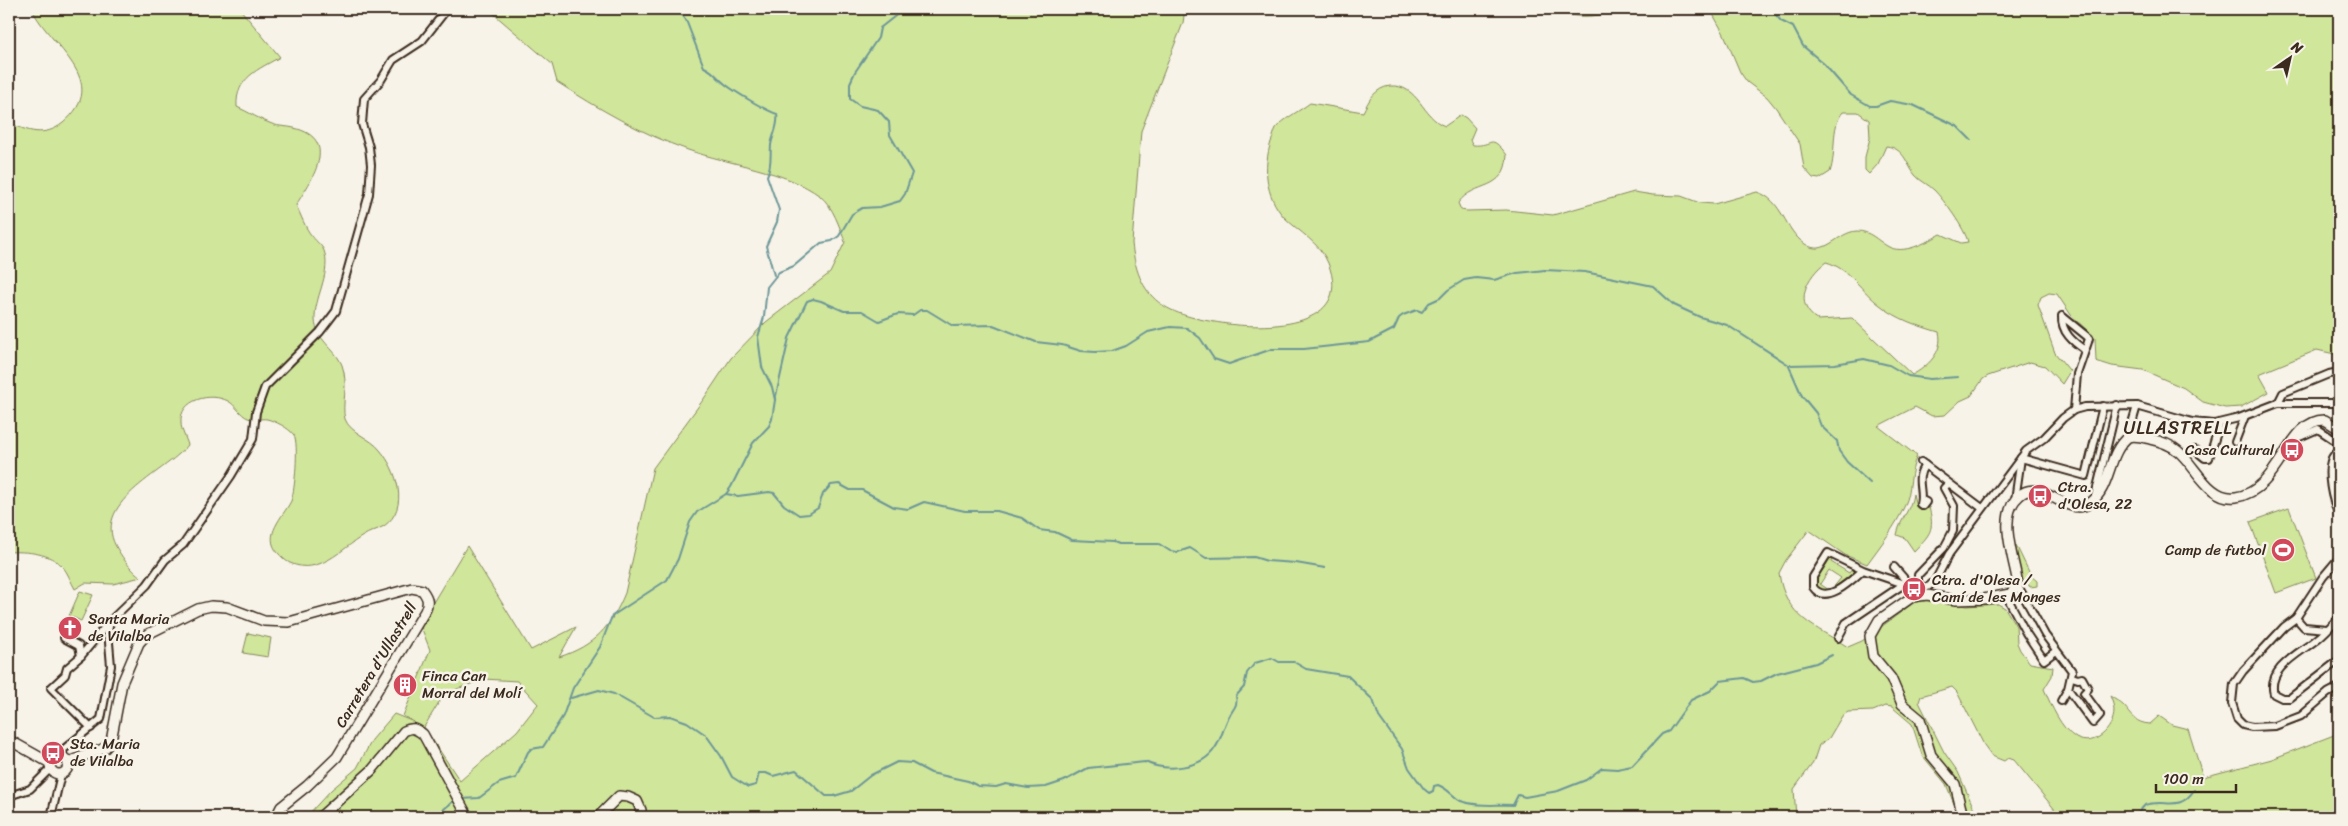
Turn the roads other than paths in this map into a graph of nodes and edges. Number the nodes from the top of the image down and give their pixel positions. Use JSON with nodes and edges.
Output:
{"nodes":[{"id":1,"x":447,"y":9,"type":"edge"},
{"id":2,"x":2085,"y":350,"type":"junction"},
{"id":3,"x":2339,"y":372,"type":"edge"},
{"id":4,"x":2278,"y":403,"type":"junction"},
{"id":5,"x":2339,"y":403,"type":"edge"},
{"id":6,"x":2117,"y":405,"type":"junction"},
{"id":7,"x":2103,"y":406,"type":"junction"},
{"id":8,"x":2137,"y":406,"type":"junction"},
{"id":9,"x":2074,"y":410,"type":"junction"},
{"id":10,"x":2245,"y":416,"type":"junction"},
{"id":11,"x":2220,"y":424,"type":"junction"},
{"id":12,"x":2339,"y":429,"type":"edge"},
{"id":13,"x":2128,"y":437,"type":"junction"},
{"id":14,"x":2295,"y":439,"type":"junction"},
{"id":15,"x":2236,"y":442,"type":"dead end"},
{"id":16,"x":2339,"y":443,"type":"edge"},
{"id":17,"x":2339,"y":448,"type":"edge"},
{"id":18,"x":2195,"y":450,"type":"dead end"},
{"id":19,"x":2021,"y":458,"type":"junction"},
{"id":20,"x":1948,"y":484,"type":"junction"},
{"id":21,"x":2094,"y":499,"type":"junction"},
{"id":22,"x":1922,"y":500,"type":"dead end"},
{"id":23,"x":2015,"y":500,"type":"junction"},
{"id":24,"x":1982,"y":508,"type":"junction"},
{"id":25,"x":2339,"y":514,"type":"edge"},
{"id":26,"x":2339,"y":558,"type":"edge"},
{"id":27,"x":1894,"y":568,"type":"dead end"},
{"id":28,"x":1863,"y":570,"type":"junction"},
{"id":29,"x":1907,"y":584,"type":"junction"},
{"id":30,"x":2018,"y":586,"type":"junction"},
{"id":31,"x":1921,"y":587,"type":"junction"},
{"id":32,"x":2006,"y":595,"type":"junction"},
{"id":33,"x":1933,"y":596,"type":"junction"},
{"id":34,"x":2339,"y":617,"type":"edge"},
{"id":35,"x":2296,"y":618,"type":"junction"},
{"id":36,"x":110,"y":621,"type":"junction"},
{"id":37,"x":2327,"y":629,"type":"junction"},
{"id":38,"x":64,"y":638,"type":"dead end"},
{"id":39,"x":1838,"y":638,"type":"dead end"},
{"id":40,"x":2056,"y":651,"type":"junction"},
{"id":41,"x":81,"y":656,"type":"junction"},
{"id":42,"x":2339,"y":660,"type":"edge"},
{"id":43,"x":2072,"y":677,"type":"junction"},
{"id":44,"x":2339,"y":687,"type":"edge"},
{"id":45,"x":2068,"y":689,"type":"junction"},
{"id":46,"x":2061,"y":701,"type":"dead end"},
{"id":47,"x":92,"y":728,"type":"junction"},
{"id":48,"x":9,"y":740,"type":"edge"},
{"id":49,"x":65,"y":759,"type":"junction"},
{"id":50,"x":50,"y":766,"type":"junction"},
{"id":51,"x":61,"y":774,"type":"junction"},
{"id":52,"x":9,"y":796,"type":"edge"},
{"id":53,"x":467,"y":815,"type":"edge"},
{"id":54,"x":51,"y":817,"type":"edge"},
{"id":55,"x":276,"y":817,"type":"edge"},
{"id":56,"x":320,"y":817,"type":"edge"},
{"id":57,"x":598,"y":817,"type":"edge"},
{"id":58,"x":638,"y":817,"type":"edge"},
{"id":59,"x":1963,"y":817,"type":"edge"}],
"edges":[{"from":1,"to":36,"type":"street"},
{"from":2,"to":2,"type":"street"},
{"from":2,"to":9,"type":"street"},
{"from":3,"to":4,"type":"street"},
{"from":4,"to":5,"type":"street"},
{"from":4,"to":10,"type":"street"},
{"from":6,"to":7,"type":"street"},
{"from":6,"to":8,"type":"street"},
{"from":6,"to":21,"type":"street"},
{"from":7,"to":9,"type":"street"},
{"from":7,"to":19,"type":"street"},
{"from":8,"to":11,"type":"street"},
{"from":8,"to":13,"type":"street"},
{"from":9,"to":19,"type":"street"},
{"from":10,"to":11,"type":"street"},
{"from":10,"to":15,"type":"street"},
{"from":11,"to":18,"type":"street"},
{"from":12,"to":14,"type":"street"},
{"from":13,"to":14,"type":"street"},
{"from":13,"to":21,"type":"street"},
{"from":14,"to":16,"type":"street"},
{"from":17,"to":25,"type":"street"},
{"from":19,"to":23,"type":"street"},
{"from":19,"to":24,"type":"street"},
{"from":20,"to":22,"type":"street"},
{"from":20,"to":24,"type":"street"},
{"from":20,"to":31,"type":"street"},
{"from":21,"to":23,"type":"street"},
{"from":23,"to":30,"type":"street"},
{"from":24,"to":31,"type":"street"},
{"from":26,"to":35,"type":"street"},
{"from":27,"to":29,"type":"street"},
{"from":28,"to":28,"type":"street"},
{"from":28,"to":29,"type":"street"},
{"from":29,"to":31,"type":"street"},
{"from":29,"to":39,"type":"street"},
{"from":30,"to":32,"type":"street"},
{"from":30,"to":40,"type":"street"},
{"from":31,"to":33,"type":"street"},
{"from":32,"to":33,"type":"street"},
{"from":32,"to":40,"type":"street"},
{"from":33,"to":59,"type":"street"},
{"from":34,"to":37,"type":"street"},
{"from":35,"to":37,"type":"street"},
{"from":35,"to":44,"type":"street"},
{"from":36,"to":41,"type":"street"},
{"from":36,"to":47,"type":"street"},
{"from":37,"to":42,"type":"street"},
{"from":38,"to":41,"type":"street"},
{"from":40,"to":43,"type":"street"},
{"from":41,"to":47,"type":"street"},
{"from":43,"to":45,"type":"street"},
{"from":43,"to":45,"type":"street"},
{"from":45,"to":46,"type":"street"},
{"from":47,"to":49,"type":"street"},
{"from":48,"to":50,"type":"street"},
{"from":49,"to":50,"type":"street"},
{"from":49,"to":51,"type":"street"},
{"from":49,"to":55,"type":"street","name":"Carretera d'Ullastrell"},
{"from":50,"to":51,"type":"street"},
{"from":50,"to":52,"type":"street"},
{"from":51,"to":54,"type":"street"},
{"from":53,"to":56,"type":"street"},
{"from":57,"to":58,"type":"street"}]}
